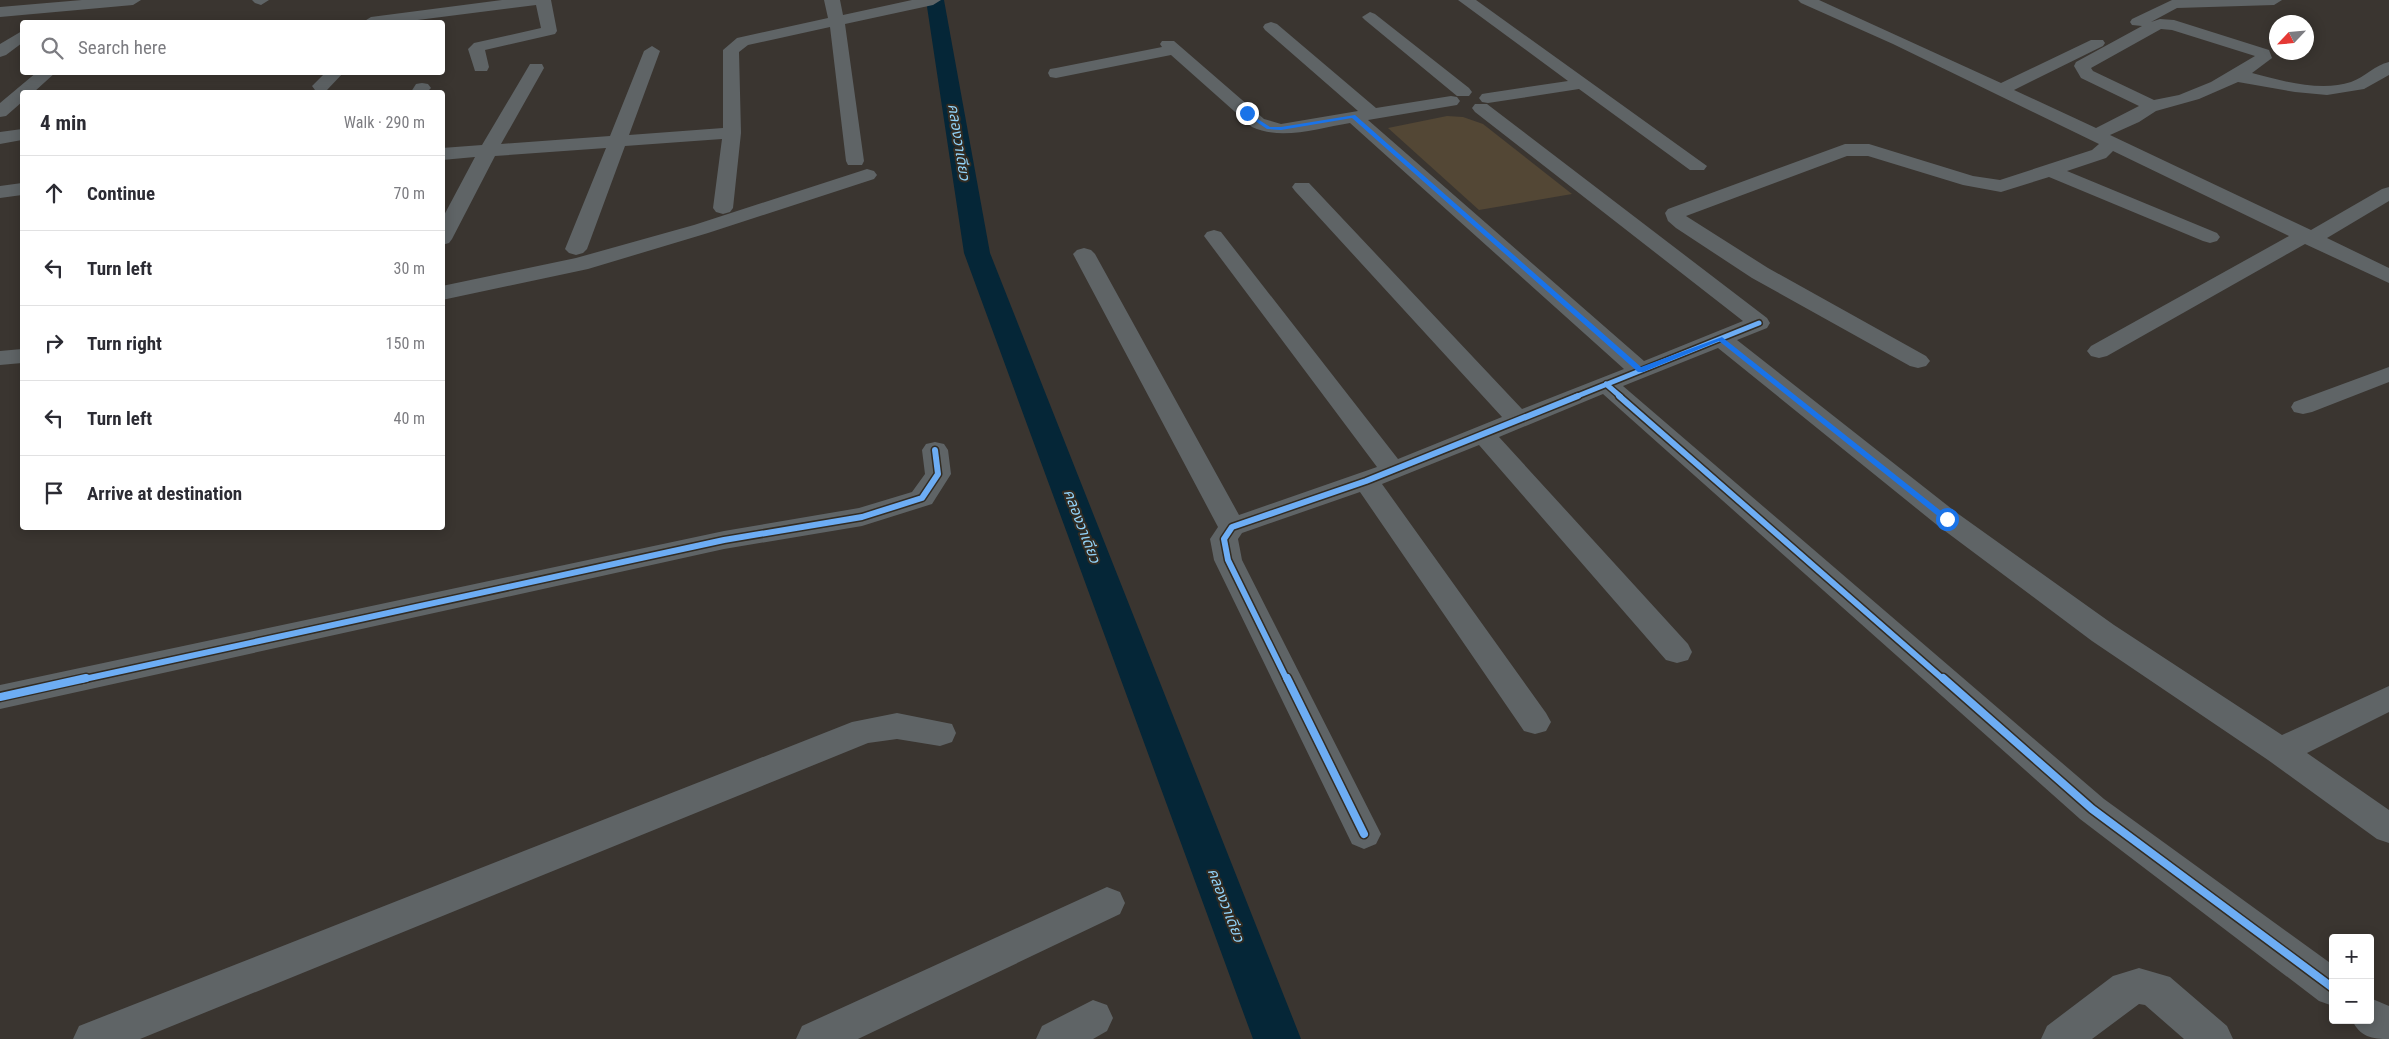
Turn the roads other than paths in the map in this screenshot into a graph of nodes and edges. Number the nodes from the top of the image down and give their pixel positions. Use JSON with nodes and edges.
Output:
{"nodes":[{"id":1,"x":133,"y":0,"type":"edge"},
{"id":2,"x":142,"y":0,"type":"edge"},
{"id":3,"x":537,"y":0,"type":"edge"},
{"id":4,"x":543,"y":0,"type":"edge"},
{"id":5,"x":832,"y":0,"type":"edge"},
{"id":6,"x":933,"y":0,"type":"edge"},
{"id":7,"x":1466,"y":0,"type":"edge"},
{"id":8,"x":1806,"y":0,"type":"edge"},
{"id":9,"x":2274,"y":0,"type":"edge"},
{"id":10,"x":0,"y":12,"type":"edge"},
{"id":11,"x":120,"y":17,"type":"dead end"},
{"id":12,"x":1370,"y":17,"type":"dead end"},
{"id":13,"x":399,"y":20,"type":"edge"},
{"id":14,"x":837,"y":22,"type":"junction"},
{"id":15,"x":1271,"y":27,"type":"dead end"},
{"id":16,"x":20,"y":38,"type":"edge"},
{"id":17,"x":652,"y":52,"type":"dead end"},
{"id":18,"x":5,"y":57,"type":"edge"},
{"id":19,"x":481,"y":67,"type":"dead end"},
{"id":20,"x":2389,"y":67,"type":"edge"},
{"id":21,"x":536,"y":68,"type":"dead end"},
{"id":22,"x":1056,"y":73,"type":"dead end"},
{"id":23,"x":44,"y":75,"type":"edge"},
{"id":24,"x":333,"y":75,"type":"edge"},
{"id":25,"x":2236,"y":76,"type":"junction"},
{"id":26,"x":1581,"y":84,"type":"junction"},
{"id":27,"x":321,"y":86,"type":"dead end"},
{"id":28,"x":27,"y":90,"type":"edge"},
{"id":29,"x":2002,"y":90,"type":"junction"},
{"id":30,"x":20,"y":95,"type":"edge"},
{"id":31,"x":1457,"y":96,"type":"junction"},
{"id":32,"x":1485,"y":103,"type":"junction"},
{"id":33,"x":2151,"y":106,"type":"junction"},
{"id":34,"x":0,"y":112,"type":"edge"},
{"id":35,"x":1363,"y":115,"type":"junction"},
{"id":36,"x":732,"y":133,"type":"junction"},
{"id":37,"x":20,"y":135,"type":"edge"},
{"id":38,"x":0,"y":138,"type":"edge"},
{"id":39,"x":2103,"y":138,"type":"junction"},
{"id":40,"x":616,"y":141,"type":"junction"},
{"id":41,"x":488,"y":151,"type":"junction"},
{"id":42,"x":445,"y":154,"type":"edge"},
{"id":43,"x":1696,"y":166,"type":"dead end"},
{"id":44,"x":2049,"y":170,"type":"junction"},
{"id":45,"x":1302,"y":187,"type":"dead end"},
{"id":46,"x":20,"y":189,"type":"edge"},
{"id":47,"x":0,"y":192,"type":"edge"},
{"id":48,"x":2389,"y":193,"type":"edge"},
{"id":49,"x":723,"y":208,"type":"dead end"},
{"id":50,"x":445,"y":233,"type":"edge"},
{"id":51,"x":1214,"y":236,"type":"dead end"},
{"id":52,"x":2210,"y":237,"type":"dead end"},
{"id":53,"x":2308,"y":237,"type":"junction"},
{"id":54,"x":576,"y":249,"type":"dead end"},
{"id":55,"x":1084,"y":254,"type":"dead end"},
{"id":56,"x":2389,"y":276,"type":"edge"},
{"id":57,"x":445,"y":292,"type":"edge"},
{"id":58,"x":1720,"y":338,"type":"junction"},
{"id":59,"x":2100,"y":351,"type":"dead end"},
{"id":60,"x":20,"y":356,"type":"edge"},
{"id":61,"x":0,"y":358,"type":"edge"},
{"id":62,"x":1918,"y":361,"type":"dead end"},
{"id":63,"x":1640,"y":370,"type":"junction"},
{"id":64,"x":2389,"y":374,"type":"edge"},
{"id":65,"x":1606,"y":384,"type":"junction"},
{"id":66,"x":2303,"y":407,"type":"dead end"},
{"id":67,"x":1518,"y":420,"type":"junction"},
{"id":68,"x":1483,"y":434,"type":"junction"},
{"id":69,"x":935,"y":450,"type":"dead end"},
{"id":70,"x":1393,"y":470,"type":"junction"},
{"id":71,"x":1366,"y":480,"type":"junction"},
{"id":72,"x":1232,"y":527,"type":"junction"},
{"id":73,"x":1677,"y":652,"type":"dead end"},
{"id":74,"x":0,"y":697,"type":"edge"},
{"id":75,"x":2389,"y":698,"type":"edge"},
{"id":76,"x":1535,"y":722,"type":"dead end"},
{"id":77,"x":940,"y":733,"type":"dead end"},
{"id":78,"x":2280,"y":751,"type":"junction"},
{"id":79,"x":2389,"y":829,"type":"edge"},
{"id":80,"x":1364,"y":834,"type":"dead end"},
{"id":81,"x":1107,"y":903,"type":"dead end"},
{"id":82,"x":2329,"y":985,"type":"edge"},
{"id":83,"x":1092,"y":1018,"type":"dead end"},
{"id":84,"x":2374,"y":1019,"type":"edge"},
{"id":85,"x":2389,"y":1030,"type":"edge"},
{"id":86,"x":93,"y":1039,"type":"edge"},
{"id":87,"x":816,"y":1039,"type":"edge"},
{"id":88,"x":1056,"y":1039,"type":"edge"},
{"id":89,"x":2061,"y":1039,"type":"edge"},
{"id":90,"x":2213,"y":1039,"type":"edge"}],
"edges":[{"from":1,"to":10,"type":"street"},
{"from":2,"to":11,"type":"street"},
{"from":3,"to":13,"type":"street"},
{"from":4,"to":19,"type":"street"},
{"from":5,"to":14,"type":"street"},
{"from":6,"to":14,"type":"street"},
{"from":7,"to":26,"type":"street"},
{"from":8,"to":29,"type":"street"},
{"from":9,"to":29,"type":"street"},
{"from":12,"to":31,"type":"street"},
{"from":14,"to":36,"type":"street"},
{"from":14,"to":57,"type":"street"},
{"from":15,"to":35,"type":"street"},
{"from":16,"to":18,"type":"street"},
{"from":17,"to":40,"type":"street"},
{"from":20,"to":25,"type":"street"},
{"from":21,"to":41,"type":"street"},
{"from":22,"to":35,"type":"street"},
{"from":23,"to":28,"type":"street"},
{"from":24,"to":27,"type":"street"},
{"from":25,"to":33,"type":"street"},
{"from":25,"to":33,"type":"street"},
{"from":26,"to":32,"type":"street"},
{"from":26,"to":43,"type":"street"},
{"from":29,"to":39,"type":"street"},
{"from":30,"to":34,"type":"street"},
{"from":31,"to":32,"type":"street"},
{"from":31,"to":35,"type":"street"},
{"from":32,"to":58,"type":"street"},
{"from":33,"to":39,"type":"street"},
{"from":35,"to":63,"type":"street"},
{"from":36,"to":40,"type":"street"},
{"from":36,"to":49,"type":"street"},
{"from":37,"to":38,"type":"street"},
{"from":39,"to":44,"type":"street"},
{"from":39,"to":53,"type":"street"},
{"from":40,"to":41,"type":"street"},
{"from":40,"to":54,"type":"street"},
{"from":41,"to":42,"type":"street"},
{"from":41,"to":50,"type":"street"},
{"from":44,"to":52,"type":"street"},
{"from":44,"to":62,"type":"street"},
{"from":45,"to":67,"type":"street"},
{"from":46,"to":47,"type":"street"},
{"from":48,"to":53,"type":"street"},
{"from":51,"to":70,"type":"street"},
{"from":53,"to":56,"type":"street"},
{"from":53,"to":59,"type":"street"},
{"from":55,"to":72,"type":"street"},
{"from":58,"to":63,"type":"street"},
{"from":58,"to":78,"type":"street"},
{"from":60,"to":61,"type":"street"},
{"from":63,"to":65,"type":"street"},
{"from":64,"to":66,"type":"street"},
{"from":65,"to":67,"type":"street"},
{"from":65,"to":82,"type":"street"},
{"from":67,"to":68,"type":"street"},
{"from":68,"to":70,"type":"street"},
{"from":68,"to":73,"type":"street"},
{"from":69,"to":74,"type":"street"},
{"from":70,"to":71,"type":"street"},
{"from":71,"to":72,"type":"street"},
{"from":71,"to":76,"type":"street"},
{"from":72,"to":80,"type":"street"},
{"from":75,"to":78,"type":"street"},
{"from":77,"to":86,"type":"street"},
{"from":78,"to":79,"type":"street"},
{"from":81,"to":87,"type":"street"},
{"from":83,"to":88,"type":"street"},
{"from":84,"to":85,"type":"street"},
{"from":89,"to":90,"type":"street"}]}
